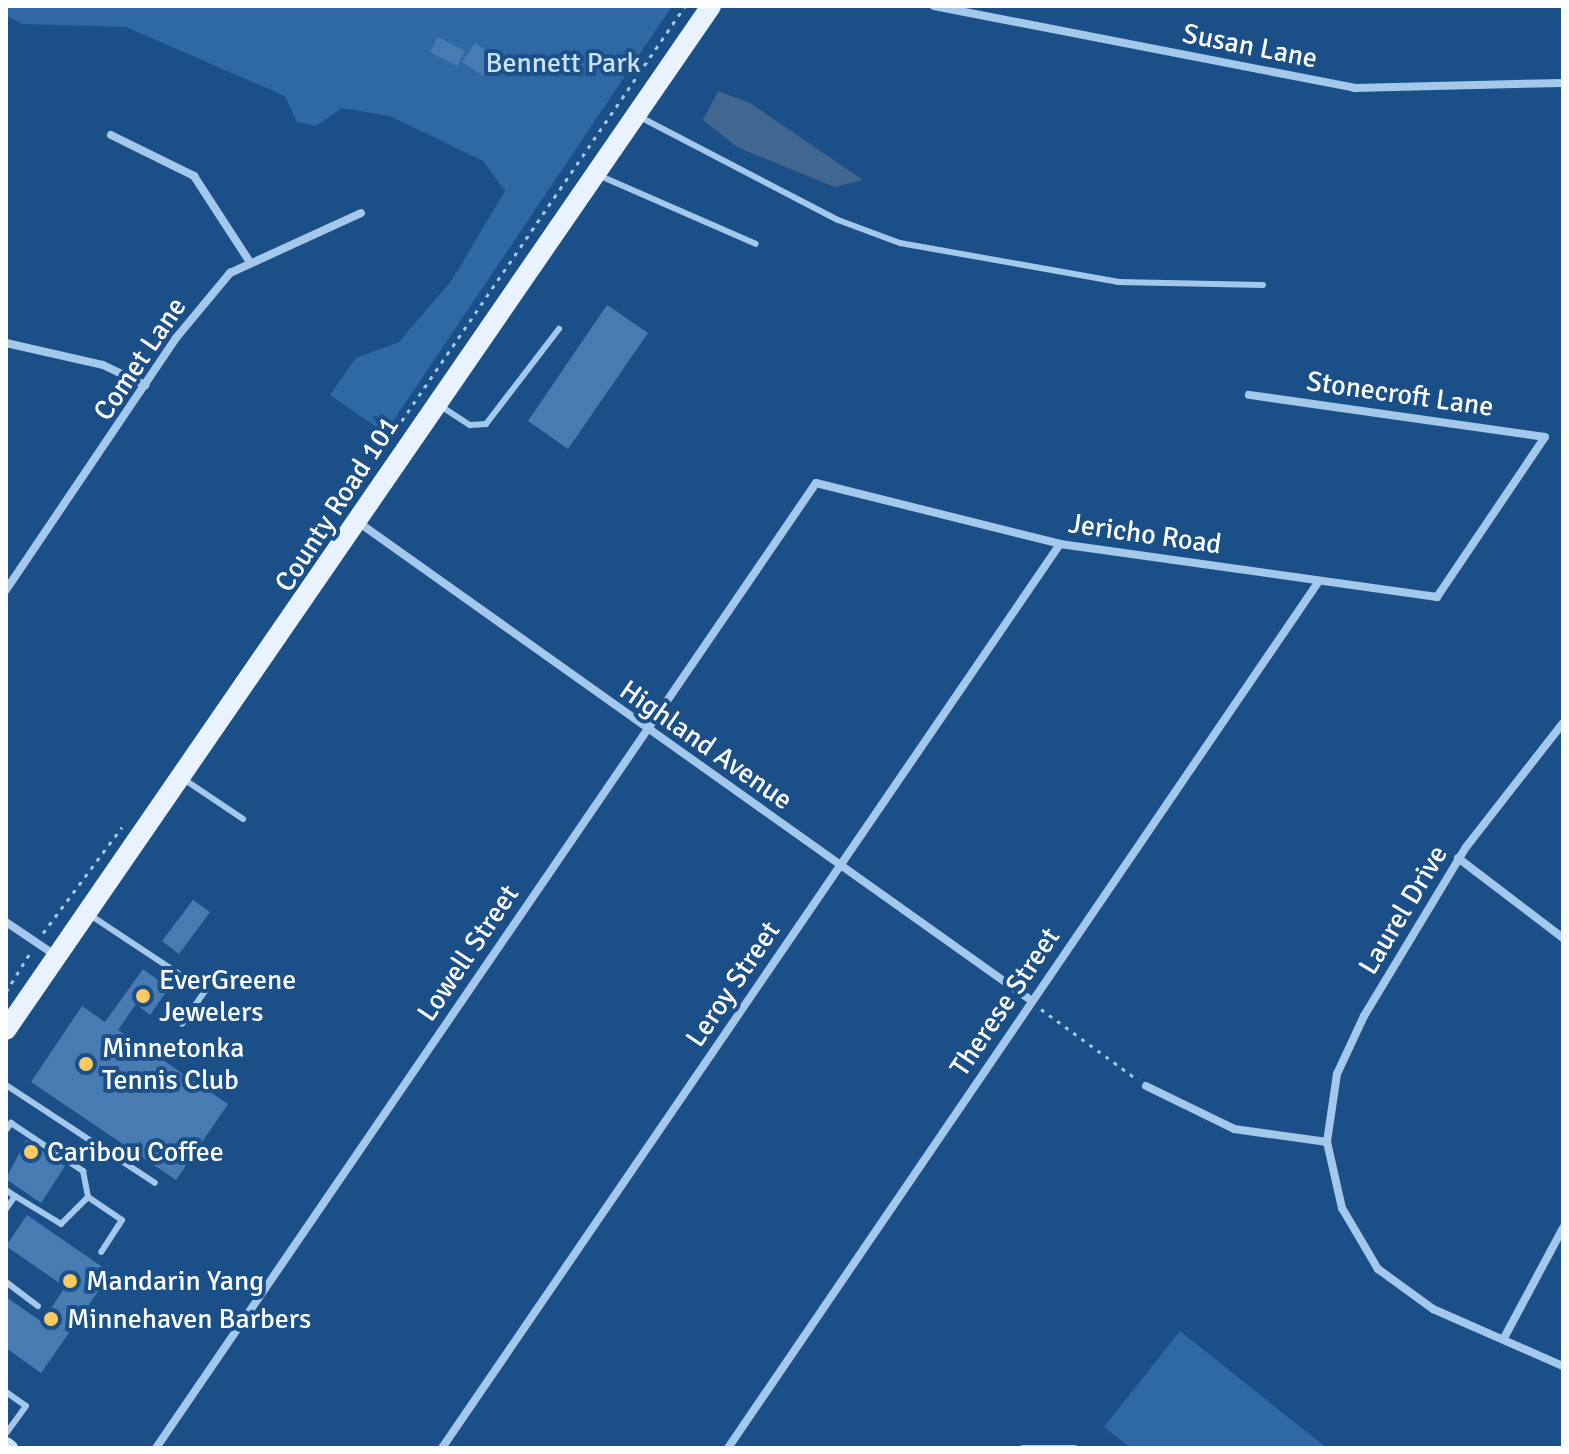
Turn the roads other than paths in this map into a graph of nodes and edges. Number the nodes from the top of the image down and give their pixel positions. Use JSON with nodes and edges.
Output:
{"nodes":[{"id":1,"x":711,"y":6,"type":"edge"},
{"id":2,"x":934,"y":6,"type":"edge"},
{"id":3,"x":1563,"y":83,"type":"edge"},
{"id":4,"x":635,"y":115,"type":"junction"},
{"id":5,"x":111,"y":135,"type":"dead end"},
{"id":6,"x":595,"y":173,"type":"junction"},
{"id":7,"x":361,"y":213,"type":"dead end"},
{"id":8,"x":756,"y":244,"type":"dead end"},
{"id":9,"x":248,"y":259,"type":"junction"},
{"id":10,"x":1263,"y":285,"type":"dead end"},
{"id":11,"x":559,"y":329,"type":"dead end"},
{"id":12,"x":6,"y":343,"type":"edge"},
{"id":13,"x":145,"y":385,"type":"junction"},
{"id":14,"x":1249,"y":395,"type":"dead end"},
{"id":15,"x":436,"y":403,"type":"junction"},
{"id":16,"x":816,"y":483,"type":"joint"},
{"id":17,"x":357,"y":521,"type":"junction"},
{"id":18,"x":1060,"y":544,"type":"junction"},
{"id":19,"x":1458,"y":567,"type":"joint"},
{"id":20,"x":1319,"y":581,"type":"junction"},
{"id":21,"x":6,"y":590,"type":"edge"},
{"id":22,"x":1563,"y":723,"type":"edge"},
{"id":23,"x":647,"y":730,"type":"junction"},
{"id":24,"x":185,"y":780,"type":"junction"},
{"id":25,"x":243,"y":819,"type":"dead end"},
{"id":26,"x":1458,"y":858,"type":"junction"},
{"id":27,"x":840,"y":866,"type":"junction"},
{"id":28,"x":90,"y":915,"type":"junction"},
{"id":29,"x":6,"y":923,"type":"edge"},
{"id":30,"x":1563,"y":938,"type":"edge"},
{"id":31,"x":59,"y":958,"type":"junction"},
{"id":32,"x":1032,"y":1001,"type":"junction"},
{"id":33,"x":182,"y":1024,"type":"dead end"},
{"id":34,"x":6,"y":1030,"type":"edge"},
{"id":35,"x":6,"y":1085,"type":"edge"},
{"id":36,"x":1146,"y":1086,"type":"road end"},
{"id":37,"x":6,"y":1130,"type":"edge"},
{"id":38,"x":1327,"y":1142,"type":"junction"},
{"id":39,"x":155,"y":1183,"type":"dead end"},
{"id":40,"x":6,"y":1190,"type":"edge"},
{"id":41,"x":15,"y":1196,"type":"junction"},
{"id":42,"x":88,"y":1197,"type":"junction"},
{"id":43,"x":6,"y":1209,"type":"edge"},
{"id":44,"x":1563,"y":1228,"type":"edge"},
{"id":45,"x":101,"y":1252,"type":"dead end"},
{"id":46,"x":6,"y":1282,"type":"edge"},
{"id":47,"x":38,"y":1306,"type":"dead end"},
{"id":48,"x":1504,"y":1338,"type":"junction"},
{"id":49,"x":1563,"y":1366,"type":"edge"},
{"id":50,"x":6,"y":1392,"type":"edge"},
{"id":51,"x":6,"y":1434,"type":"edge"},
{"id":52,"x":156,"y":1448,"type":"edge"},
{"id":53,"x":442,"y":1448,"type":"edge"},
{"id":54,"x":728,"y":1448,"type":"edge"},
{"id":55,"x":1023,"y":1448,"type":"edge"},
{"id":56,"x":1075,"y":1448,"type":"edge"}],
"edges":[{"from":1,"to":4,"type":"main road","name":"County Road 101"},
{"from":2,"to":3,"type":"street","name":"Susan Lane"},
{"from":4,"to":6,"type":"main road","name":"County Road 101"},
{"from":4,"to":10,"type":"lane"},
{"from":5,"to":9,"type":"street"},
{"from":6,"to":8,"type":"lane"},
{"from":6,"to":15,"type":"main road","name":"County Road 101"},
{"from":7,"to":9,"type":"street","name":"Comet Lane"},
{"from":9,"to":13,"type":"street","name":"Comet Lane"},
{"from":11,"to":15,"type":"lane"},
{"from":12,"to":13,"type":"street"},
{"from":13,"to":21,"type":"street","name":"Comet Lane"},
{"from":14,"to":19,"type":"street","name":"Stonecroft Lane"},
{"from":15,"to":17,"type":"main road","name":"County Road 101"},
{"from":16,"to":18,"type":"street","name":"Jericho Road"},
{"from":16,"to":23,"type":"street","name":"Lowell Street"},
{"from":17,"to":23,"type":"street","name":"Highland Avenue"},
{"from":17,"to":24,"type":"main road","name":"County Road 101"},
{"from":18,"to":20,"type":"street","name":"Jericho Road"},
{"from":18,"to":27,"type":"street","name":"Leroy Street"},
{"from":19,"to":20,"type":"street","name":"Jericho Road"},
{"from":20,"to":32,"type":"street","name":"Therese Street"},
{"from":22,"to":26,"type":"street","name":"Laurel Drive"},
{"from":23,"to":27,"type":"street","name":"Highland Avenue"},
{"from":23,"to":52,"type":"street","name":"Lowell Street"},
{"from":24,"to":25,"type":"lane"},
{"from":24,"to":28,"type":"main road","name":"County Road 101"},
{"from":26,"to":30,"type":"street"},
{"from":26,"to":38,"type":"street","name":"Laurel Drive"},
{"from":27,"to":32,"type":"street","name":"Highland Avenue"},
{"from":27,"to":53,"type":"street","name":"Leroy Street"},
{"from":28,"to":31,"type":"main road","name":"County Road 101"},
{"from":28,"to":33,"type":"lane"},
{"from":29,"to":31,"type":"street"},
{"from":31,"to":34,"type":"main road","name":"County Road 101"},
{"from":32,"to":54,"type":"street","name":"Therese Street"},
{"from":35,"to":39,"type":"lane"},
{"from":36,"to":38,"type":"street"},
{"from":37,"to":42,"type":"lane"},
{"from":38,"to":48,"type":"street"},
{"from":40,"to":41,"type":"lane"},
{"from":41,"to":42,"type":"lane"},
{"from":41,"to":43,"type":"lane"},
{"from":42,"to":45,"type":"lane"},
{"from":44,"to":48,"type":"street"},
{"from":46,"to":47,"type":"lane"},
{"from":48,"to":49,"type":"street"},
{"from":50,"to":51,"type":"lane"},
{"from":55,"to":56,"type":"lane"}]}
